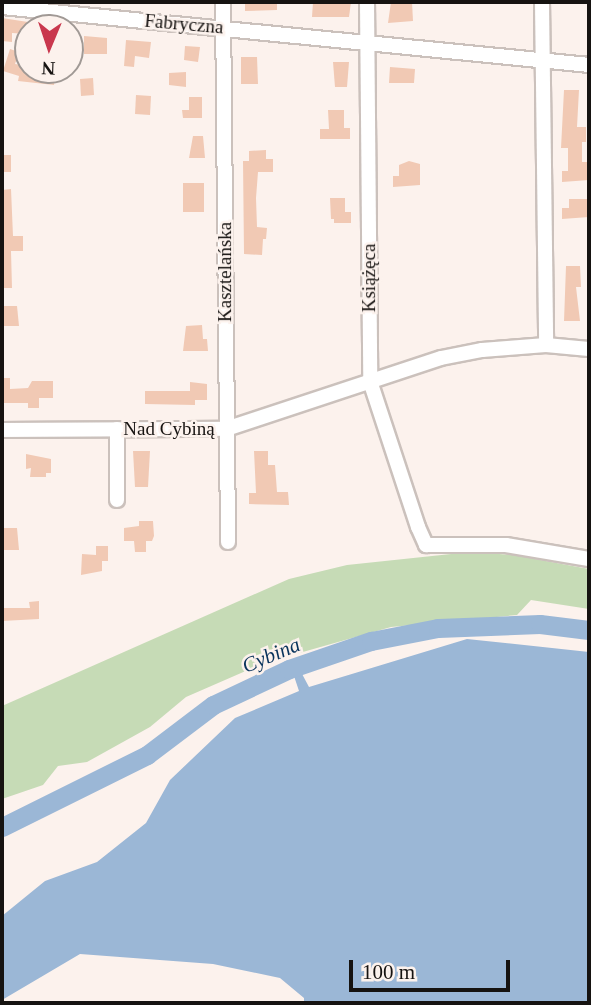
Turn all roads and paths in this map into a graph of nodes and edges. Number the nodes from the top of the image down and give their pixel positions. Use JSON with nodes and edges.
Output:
{"nodes":[{"id":1,"x":223,"y":2,"type":"edge"},
{"id":2,"x":367,"y":2,"type":"edge"},
{"id":3,"x":542,"y":2,"type":"edge"},
{"id":4,"x":2,"y":7,"type":"edge"},
{"id":5,"x":223,"y":28,"type":"junction"},
{"id":6,"x":367,"y":43,"type":"junction"},
{"id":7,"x":543,"y":60,"type":"junction"},
{"id":8,"x":589,"y":65,"type":"edge"},
{"id":9,"x":546,"y":345,"type":"junction"},
{"id":10,"x":589,"y":349,"type":"edge"},
{"id":11,"x":370,"y":382,"type":"junction"},
{"id":12,"x":117,"y":429,"type":"junction"},
{"id":13,"x":226,"y":429,"type":"junction"},
{"id":14,"x":2,"y":430,"type":"edge"},
{"id":15,"x":117,"y":500,"type":"dead end"},
{"id":16,"x":228,"y":542,"type":"dead end"},
{"id":17,"x":589,"y":559,"type":"edge"}],
"edges":[{"from":1,"to":5,"type":"street","name":"Kasztelańska"},
{"from":2,"to":6,"type":"street","name":"Książęca"},
{"from":3,"to":7,"type":"street"},
{"from":4,"to":5,"type":"street","name":"Fabryczna"},
{"from":5,"to":6,"type":"street","name":"Fabryczna"},
{"from":5,"to":13,"type":"street","name":"Kasztelańska"},
{"from":6,"to":7,"type":"street","name":"Fabryczna"},
{"from":6,"to":11,"type":"street","name":"Książęca"},
{"from":7,"to":8,"type":"street","name":"Fabryczna"},
{"from":7,"to":9,"type":"street"},
{"from":9,"to":10,"type":"street","name":"Nad Cybiną"},
{"from":9,"to":11,"type":"street","name":"Nad Cybiną"},
{"from":11,"to":13,"type":"street","name":"Nad Cybiną"},
{"from":11,"to":17,"type":"street","name":"Książęca"},
{"from":12,"to":13,"type":"street","name":"Nad Cybiną"},
{"from":12,"to":14,"type":"street","name":"Nad Cybiną"},
{"from":12,"to":15,"type":"street"},
{"from":13,"to":16,"type":"street","name":"Kasztelańska"}]}
